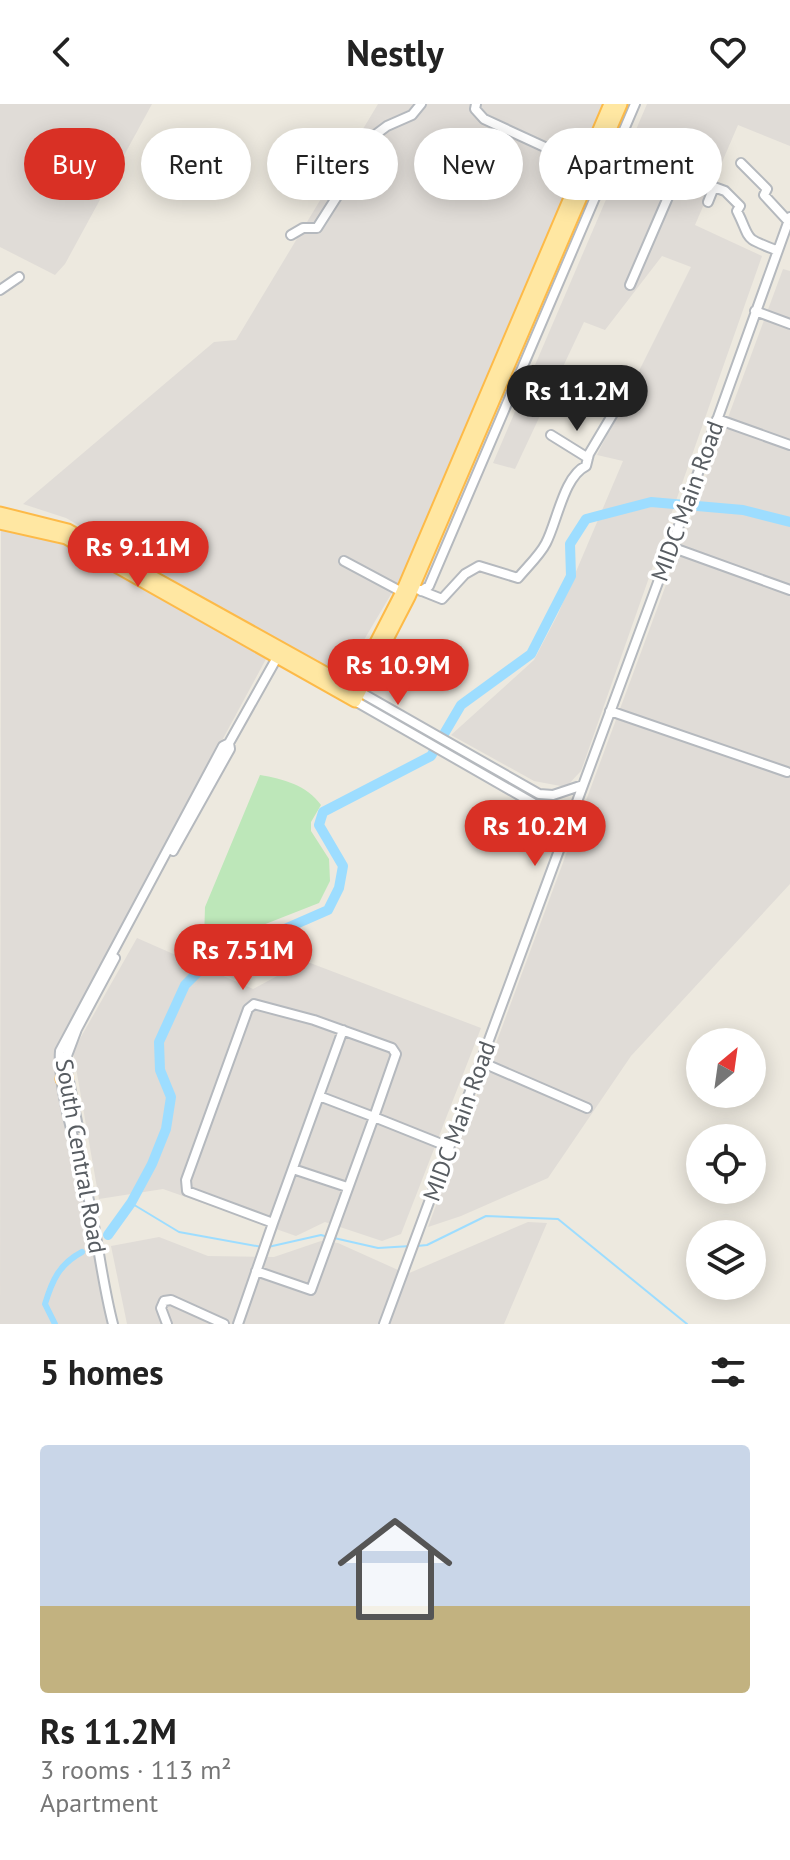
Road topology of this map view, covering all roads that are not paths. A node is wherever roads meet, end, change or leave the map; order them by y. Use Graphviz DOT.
graph roads {
  1 [pos="421,104"];
  2 [pos="476,104"];
  3 [pos="610,104"];
  4 [pos="621,104"];
  5 [pos="635,104"];
  6 [pos="601,128"];
  7 [pos="610,128"];
  8 [pos="624,128"];
  9 [pos="539,144"];
  10 [pos="741,163"];
  11 [pos="574,200"];
  12 [pos="594,200"];
  13 [pos="667,200"];
  14 [pos="708,202"];
  15 [pos="789,219"];
  16 [pos="291,235"];
  17 [pos="776,250"];
  18 [pos="19,277"];
  19 [pos="630,285"];
  20 [pos="0,290"];
  21 [pos="755,311"];
  22 [pos="790,324"];
  23 [pos="614,412"];
  24 [pos="717,419"];
  25 [pos="551,435"];
  26 [pos="790,445"];
  27 [pos="588,458"];
  28 [pos="0,513"];
  29 [pos="0,523"];
  30 [pos="671,547"];
  31 [pos="344,561"];
  32 [pos="412,590"];
  33 [pos="790,590"];
  34 [pos="279,654"];
  35 [pos="354,695"];
  36 [pos="610,711"];
  37 [pos="787,772"];
  38 [pos="583,785"];
  39 [pos="567,827"];
  40 [pos="343,1030"];
  41 [pos="481,1062"];
  42 [pos="319,1096"];
  43 [pos="587,1108"];
  44 [pos="374,1117"];
  45 [pos="449,1147"];
  46 [pos="293,1169"];
  47 [pos="347,1187"];
  48 [pos="273,1223"];
  49 [pos="258,1266"];
  50 [pos="115,1324"];
  51 [pos="167,1324"];
  52 [pos="224,1324"];
  53 [pos="238,1324"];
  54 [pos="384,1324"];
  1 -- 16 [label="street"];
  2 -- 9 [label="street"];
  3 -- 6 [label="main road"];
  4 -- 7 [label="main road"];
  5 -- 8 [label="street"];
  10 -- 15 [label="street"];
  11 -- 32 [label="main road"];
  12 -- 32 [label="street"];
  13 -- 19 [label="street"];
  14 -- 17 [label="street"];
  15 -- 17 [label="street, MIDC Main Road"];
  17 -- 21 [label="street, MIDC Main Road"];
  18 -- 20 [label="street"];
  21 -- 22 [label="street"];
  21 -- 24 [label="street, MIDC Main Road"];
  23 -- 27 [label="street"];
  24 -- 26 [label="street"];
  24 -- 30 [label="street, MIDC Main Road"];
  25 -- 27 [label="street"];
  27 -- 32 [label="street"];
  28 -- 34 [label="main road"];
  29 -- 34 [label="main road"];
  30 -- 33 [label="street"];
  30 -- 36 [label="street, MIDC Main Road"];
  31 -- 32 [label="street"];
  32 -- 35 [label="main road"];
  34 -- 35 [label="main road"];
  34 -- 50 [label="street, South Central Road"];
  35 -- 38 [label="street"];
  35 -- 39 [label="street"];
  36 -- 37 [label="street"];
  36 -- 38 [label="street, MIDC Main Road"];
  38 -- 39 [label="street, MIDC Main Road"];
  39 -- 41 [label="street, MIDC Main Road"];
  40 -- 42 [label="street"];
  40 -- 44 [label="street"];
  40 -- 48 [label="street"];
  41 -- 43 [label="street"];
  41 -- 45 [label="street, MIDC Main Road"];
  42 -- 44 [label="street"];
  42 -- 46 [label="street"];
  44 -- 45 [label="street"];
  44 -- 47 [label="street"];
  45 -- 54 [label="street, MIDC Main Road"];
  46 -- 47 [label="street"];
  46 -- 48 [label="street"];
  47 -- 49 [label="street"];
  48 -- 49 [label="street"];
  49 -- 53 [label="street"];
  51 -- 52 [label="street"];
}
